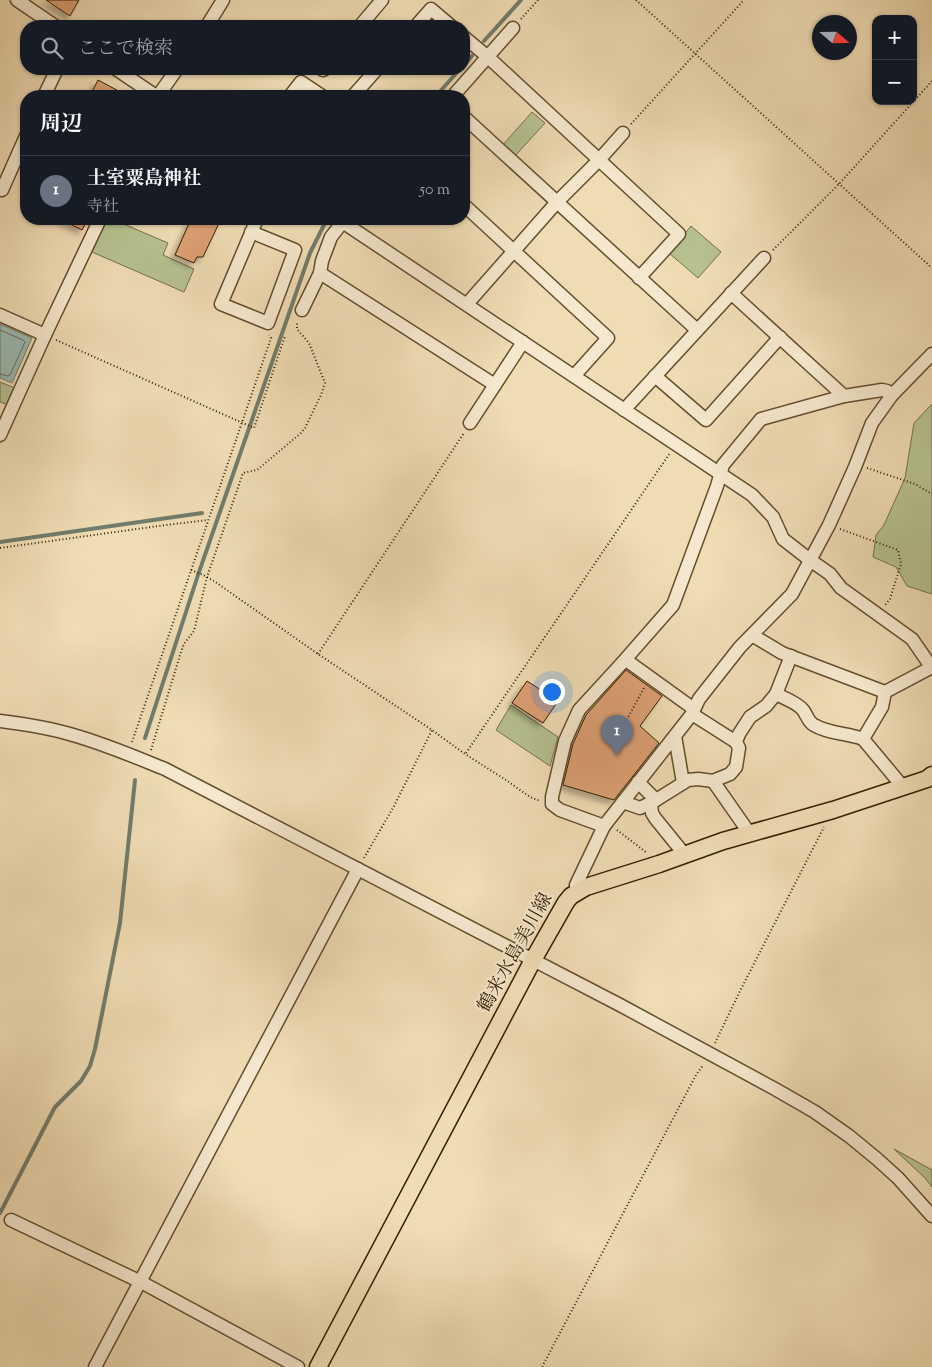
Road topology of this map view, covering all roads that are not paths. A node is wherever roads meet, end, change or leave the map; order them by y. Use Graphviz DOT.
graph roads {
  1 [pos="17,0"];
  2 [pos="223,0"];
  3 [pos="382,0"];
  4 [pos="46,20"];
  5 [pos="210,20"];
  6 [pos="365,20"];
  7 [pos="421,20"];
  8 [pos="444,20"];
  9 [pos="513,28"];
  10 [pos="470,42"];
  11 [pos="488,56"];
  12 [pos="53,75"];
  13 [pos="125,75"];
  14 [pos="173,75"];
  15 [pos="372,75"];
  16 [pos="47,90"];
  17 [pos="148,90"];
  18 [pos="161,90"];
  19 [pos="295,90"];
  20 [pos="313,90"];
  21 [pos="358,90"];
  22 [pos="458,90"];
  23 [pos="470,122"];
  24 [pos="623,133"];
  25 [pos="20,150"];
  26 [pos="599,160"];
  27 [pos="2,190"];
  28 [pos="557,202"];
  29 [pos="470,211"];
  30 [pos="97,225"];
  31 [pos="254,225"];
  32 [pos="339,225"];
  33 [pos="349,225"];
  34 [pos="251,232"];
  35 [pos="513,251"];
  36 [pos="764,258"];
  37 [pos="320,274"];
  38 [pos="639,278"];
  39 [pos="732,293"];
  40 [pos="467,304"];
  41 [pos="302,310"];
  42 [pos="0,315"];
  43 [pos="697,330"];
  44 [pos="45,334"];
  45 [pos="780,337"];
  46 [pos="523,342"];
  47 [pos="932,354"];
  48 [pos="574,376"];
  49 [pos="655,376"];
  50 [pos="495,385"];
  51 [pos="844,396"];
  52 [pos="892,396"];
  53 [pos="624,410"];
  54 [pos="470,423"];
  55 [pos="0,435"];
  56 [pos="720,474"];
  57 [pos="810,560"];
  58 [pos="752,635"];
  59 [pos="791,656"];
  60 [pos="626,660"];
  61 [pos="932,668"];
  62 [pos="885,692"];
  63 [pos="776,694"];
  64 [pos="693,712"];
  65 [pos="0,721"];
  66 [pos="675,736"];
  67 [pos="863,739"];
  68 [pos="736,742"];
  69 [pos="932,775"];
  70 [pos="638,782"];
  71 [pos="714,782"];
  72 [pos="683,783"];
  73 [pos="903,787"];
  74 [pos="623,802"];
  75 [pos="653,802"];
  76 [pos="606,824"];
  77 [pos="750,834"];
  78 [pos="685,855"];
  79 [pos="358,869"];
  80 [pos="576,892"];
  81 [pos="533,960"];
  82 [pos="932,1216"];
  83 [pos="11,1220"];
  84 [pos="141,1282"];
  85 [pos="96,1367"];
  86 [pos="298,1367"];
  87 [pos="318,1367"];
  1 -- 4 [label="street"];
  2 -- 5 [label="street"];
  3 -- 6 [label="street"];
  7 -- 8 [label="street"];
  9 -- 11 [label="street"];
  10 -- 11 [label="street"];
  11 -- 22 [label="street"];
  11 -- 26 [label="street"];
  12 -- 16 [label="street"];
  13 -- 17 [label="street"];
  14 -- 18 [label="street"];
  15 -- 21 [label="street"];
  19 -- 20 [label="street"];
  23 -- 28 [label="street"];
  24 -- 26 [label="street"];
  25 -- 27 [label="street"];
  26 -- 28 [label="street"];
  26 -- 38 [label="street"];
  28 -- 35 [label="street"];
  28 -- 38 [label="street"];
  29 -- 35 [label="street"];
  30 -- 44 [label="street"];
  31 -- 34 [label="street"];
  32 -- 37 [label="street"];
  33 -- 40 [label="street"];
  34 -- 34 [label="street"];
  35 -- 40 [label="street"];
  35 -- 48 [label="street"];
  36 -- 39 [label="street"];
  37 -- 41 [label="street"];
  37 -- 50 [label="street"];
  38 -- 43 [label="street"];
  39 -- 43 [label="street"];
  39 -- 45 [label="street"];
  40 -- 46 [label="street"];
  42 -- 44 [label="street"];
  43 -- 49 [label="street"];
  44 -- 55 [label="street"];
  45 -- 49 [label="street"];
  45 -- 51 [label="street"];
  46 -- 48 [label="street"];
  46 -- 50 [label="street"];
  47 -- 52 [label="street"];
  48 -- 53 [label="street"];
  49 -- 53 [label="street"];
  50 -- 54 [label="street"];
  51 -- 52 [label="street"];
  51 -- 56 [label="street"];
  52 -- 57 [label="street"];
  53 -- 56 [label="street"];
  56 -- 57 [label="street"];
  56 -- 60 [label="street"];
  57 -- 58 [label="street"];
  57 -- 61 [label="street"];
  58 -- 59 [label="street"];
  58 -- 64 [label="street"];
  59 -- 62 [label="street"];
  59 -- 63 [label="street"];
  60 -- 64 [label="street"];
  60 -- 76 [label="street"];
  61 -- 62 [label="street"];
  62 -- 67 [label="street"];
  63 -- 67 [label="street"];
  63 -- 68 [label="street"];
  64 -- 66 [label="street"];
  64 -- 68 [label="street"];
  65 -- 79 [label="street"];
  66 -- 70 [label="street"];
  66 -- 72 [label="street"];
  67 -- 73 [label="street"];
  68 -- 71 [label="street"];
  69 -- 73 [label="main road, 鶴来水島美川線"];
  70 -- 74 [label="street"];
  70 -- 75 [label="street"];
  71 -- 72 [label="street"];
  71 -- 77 [label="street"];
  72 -- 75 [label="street"];
  73 -- 77 [label="main road, 鶴来水島美川線"];
  74 -- 75 [label="street"];
  74 -- 76 [label="street"];
  75 -- 78 [label="street"];
  76 -- 80 [label="street"];
  77 -- 78 [label="main road, 鶴来水島美川線"];
  78 -- 80 [label="main road, 鶴来水島美川線"];
  79 -- 81 [label="street"];
  79 -- 84 [label="street"];
  80 -- 81 [label="main road, 鶴来水島美川線"];
  81 -- 82 [label="street"];
  81 -- 87 [label="main road, 鶴来水島美川線"];
  83 -- 84 [label="street"];
  84 -- 85 [label="street"];
  84 -- 86 [label="street"];
}
